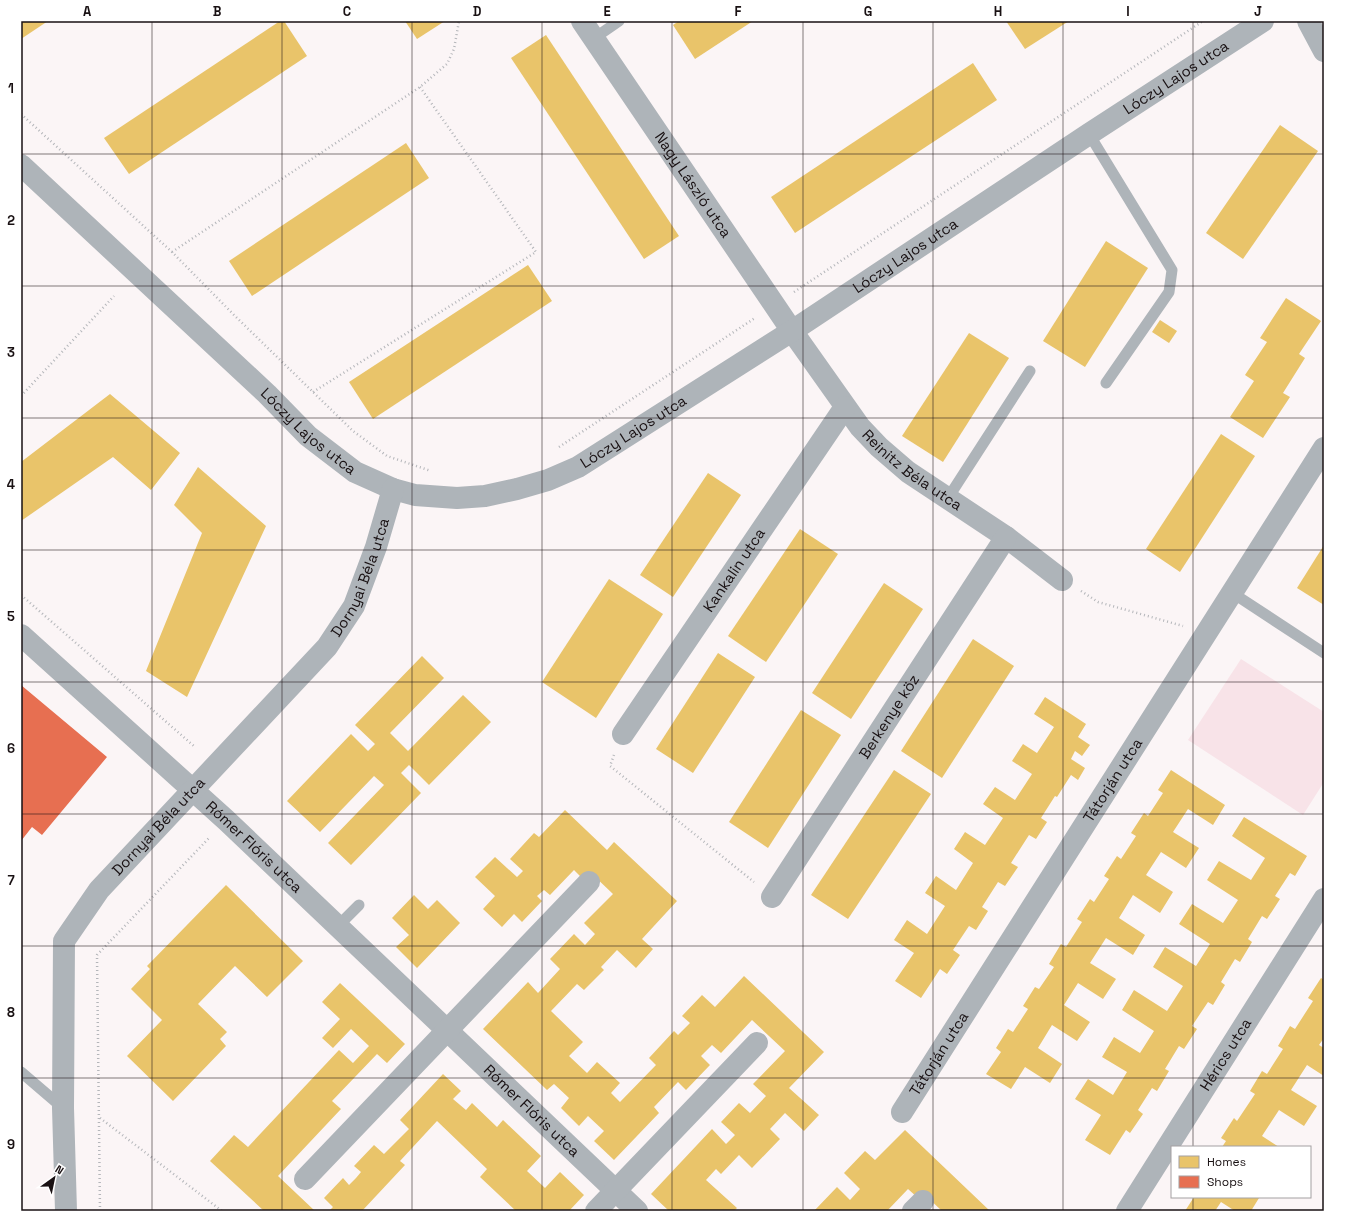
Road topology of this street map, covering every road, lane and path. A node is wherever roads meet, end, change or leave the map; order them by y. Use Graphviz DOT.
graph roads {
  1 [pos="459,21"];
  2 [pos="619,21"];
  3 [pos="1203,21"];
  4 [pos="1263,21"];
  5 [pos="1308,21"];
  6 [pos="588,30"];
  7 [pos="1324,51"];
  8 [pos="420,87"];
  9 [pos="21,114"];
  10 [pos="1089,134"];
  11 [pos="21,165"];
  12 [pos="172,252"];
  13 [pos="114,296"];
  14 [pos="774,305"];
  15 [pos="792,331"];
  16 [pos="1030,371"];
  17 [pos="1106,383"];
  18 [pos="313,392"];
  19 [pos="21,396"];
  20 [pos="845,407"];
  21 [pos="559,447"];
  22 [pos="1324,448"];
  23 [pos="434,472"];
  24 [pos="393,489"];
  25 [pos="948,498"];
  26 [pos="1006,537"];
  27 [pos="1062,580"];
  28 [pos="1232,592"];
  29 [pos="21,595"];
  30 [pos="21,635"];
  31 [pos="1204,635"];
  32 [pos="1324,653"];
  33 [pos="623,734"];
  34 [pos="195,747"];
  35 [pos="193,790"];
  36 [pos="226,820"];
  37 [pos="589,882"];
  38 [pos="772,897"];
  39 [pos="1324,898"];
  40 [pos="359,905"];
  41 [pos="338,926"];
  42 [pos="447,1030"];
  43 [pos="757,1043"];
  44 [pos="21,1072"];
  45 [pos="63,1108"];
  46 [pos="902,1112"];
  47 [pos="100,1118"];
  48 [pos="305,1179"];
  49 [pos="616,1191"];
  50 [pos="66,1211"];
  51 [pos="100,1211"];
  52 [pos="222,1211"];
  53 [pos="596,1211"];
  54 [pos="637,1211"];
  55 [pos="1127,1211"];
  1 -- 8 [label="path"];
  2 -- 6 [label="lane, Nagy László utca"];
  3 -- 14 [label="path"];
  4 -- 10 [label="street, Lóczy Lajos utca"];
  5 -- 7 [label="street"];
  6 -- 14 [label="street, Nagy László utca"];
  8 -- 12 [label="path"];
  8 -- 18 [label="path"];
  9 -- 12 [label="path"];
  10 -- 15 [label="street, Lóczy Lajos utca"];
  10 -- 17 [label="lane"];
  11 -- 24 [label="street, Lóczy Lajos utca"];
  12 -- 18 [label="path"];
  13 -- 19 [label="path"];
  14 -- 15 [label="street, Nagy László utca"];
  14 -- 21 [label="path"];
  15 -- 20 [label="street, Reinitz Béla utca"];
  15 -- 24 [label="street, Lóczy Lajos utca"];
  16 -- 25 [label="lane"];
  18 -- 23 [label="path"];
  20 -- 25 [label="street, Reinitz Béla utca"];
  20 -- 33 [label="street, Kankalin utca"];
  22 -- 28 [label="street, Tátorján utca"];
  24 -- 35 [label="street, Dornyai Béla utca"];
  25 -- 26 [label="street, Reinitz Béla utca"];
  26 -- 27 [label="street, Reinitz Béla utca"];
  26 -- 38 [label="street, Berkenye köz"];
  27 -- 31 [label="path"];
  28 -- 31 [label="street, Tátorján utca"];
  28 -- 32 [label="lane"];
  29 -- 34 [label="path"];
  30 -- 35 [label="street, Rómer Flóris utca"];
  31 -- 46 [label="street, Tátorján utca"];
  33 -- 38 [label="path"];
  35 -- 36 [label="street, Rómer Flóris utca"];
  35 -- 45 [label="street, Dornyai Béla utca"];
  36 -- 41 [label="street, Rómer Flóris utca"];
  36 -- 47 [label="path"];
  37 -- 42 [label="street"];
  39 -- 55 [label="street, Hérics utca"];
  40 -- 41 [label="lane"];
  41 -- 42 [label="street, Rómer Flóris utca"];
  42 -- 48 [label="street"];
  42 -- 49 [label="street, Rómer Flóris utca"];
  43 -- 49 [label="street"];
  44 -- 45 [label="lane"];
  45 -- 50 [label="street, Dornyai Béla utca"];
  47 -- 51 [label="path"];
  47 -- 52 [label="path"];
  49 -- 53 [label="street"];
  49 -- 54 [label="street, Rómer Flóris utca"];
}
